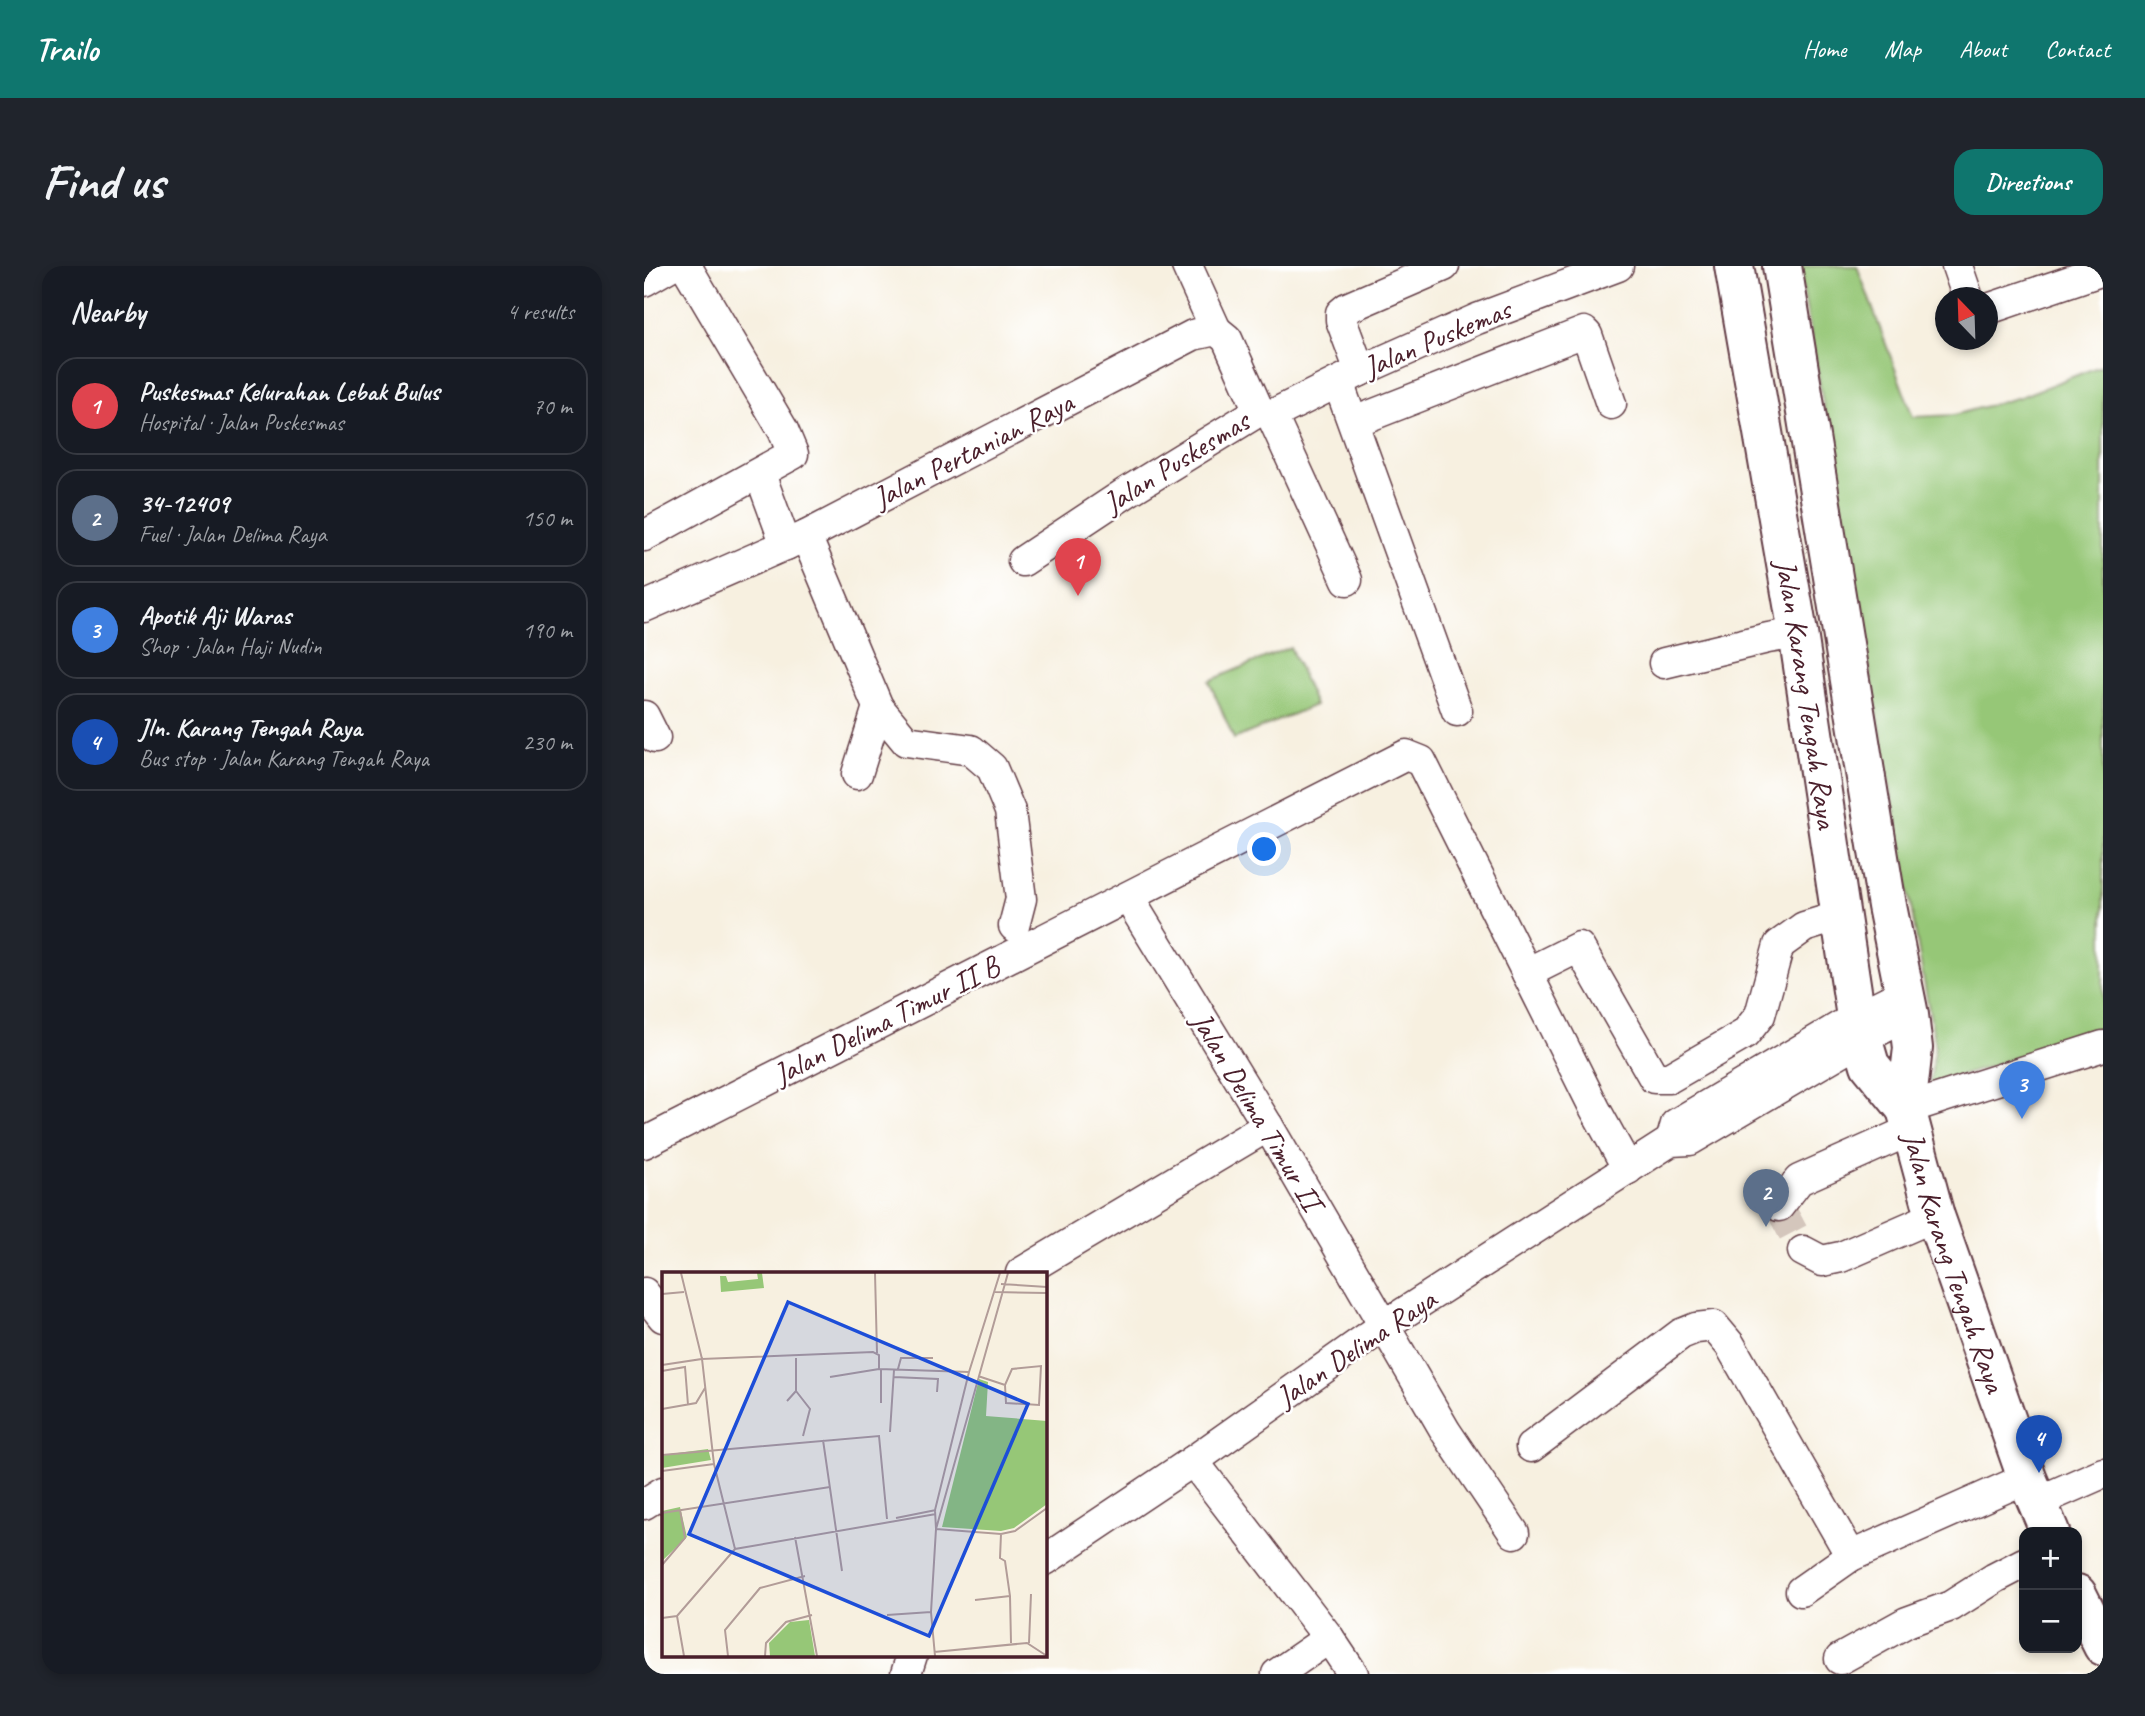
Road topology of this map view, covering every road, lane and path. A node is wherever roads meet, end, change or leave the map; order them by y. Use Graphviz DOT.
graph roads {
  1 [pos="670,266"];
  2 [pos="686,266"];
  3 [pos="1187,266"];
  4 [pos="1444,266"];
  5 [pos="1618,266"];
  6 [pos="1734,266"];
  7 [pos="1782,266"];
  8 [pos="1957,266"];
  9 [pos="2103,270"];
  10 [pos="644,281"];
  11 [pos="1964,287"];
  12 [pos="1998,305"];
  13 [pos="1216,330"];
  14 [pos="1340,381"];
  15 [pos="1611,404"];
  16 [pos="1269,412"];
  17 [pos="1354,422"];
  18 [pos="760,474"];
  19 [pos="644,536"];
  20 [pos="796,540"];
  21 [pos="1023,561"];
  22 [pos="1347,580"];
  23 [pos="644,607"];
  24 [pos="1798,633"];
  25 [pos="1664,663"];
  26 [pos="878,707"];
  27 [pos="1457,711"];
  28 [pos="857,774"];
  29 [pos="1128,897"];
  30 [pos="1840,916"];
  31 [pos="1014,926"];
  32 [pos="1527,973"];
  33 [pos="1907,1004"];
  34 [pos="1859,1028"];
  35 [pos="2103,1046"];
  36 [pos="1908,1120"];
  37 [pos="1268,1126"];
  38 [pos="644,1143"];
  39 [pos="1652,1154"];
  40 [pos="1779,1206"];
  41 [pos="1935,1216"];
  42 [pos="1803,1251"];
  43 [pos="1023,1272"];
  44 [pos="644,1293"];
  45 [pos="662,1316"];
  46 [pos="1385,1325"];
  47 [pos="1531,1447"];
  48 [pos="1193,1461"];
  49 [pos="2103,1473"];
  50 [pos="662,1493"];
  51 [pos="644,1504"];
  52 [pos="2038,1504"];
  53 [pos="1514,1533"];
  54 [pos="1851,1556"];
  55 [pos="1046,1559"];
  56 [pos="2019,1566"];
  57 [pos="1801,1591"];
  58 [pos="2082,1604"];
  59 [pos="1329,1638"];
  60 [pos="2103,1646"];
  61 [pos="912,1656"];
  62 [pos="1840,1659"];
  63 [pos="905,1674"];
  64 [pos="1277,1674"];
  65 [pos="1353,1674"];
  1 -- 10 [label="street"];
  2 -- 18 [label="street"];
  3 -- 13 [label="street"];
  4 -- 14 [label="street"];
  5 -- 14 [label="street, Jalan Puskemas"];
  6 -- 24 [label="main road, Jalan Karang Tengah Raya"];
  7 -- 33 [label="main road, Jalan Karang Tengah Raya"];
  8 -- 11 [label="street"];
  9 -- 12 [label="street"];
  13 -- 16 [label="street"];
  13 -- 20 [label="street, Jalan Pertanian Raya"];
  14 -- 16 [label="street, Jalan Puskemas"];
  14 -- 17 [label="street"];
  15 -- 17 [label="street"];
  16 -- 21 [label="street, Jalan Puskesmas"];
  16 -- 22 [label="street"];
  17 -- 27 [label="street"];
  18 -- 19 [label="street"];
  18 -- 20 [label="street"];
  20 -- 23 [label="street, Jalan Pertanian Raya"];
  20 -- 26 [label="street"];
  24 -- 25 [label="street"];
  24 -- 30 [label="main road, Jalan Karang Tengah Raya"];
  26 -- 28 [label="street"];
  26 -- 31 [label="street"];
  29 -- 32 [label="street, Jalan Delima Timur II B"];
  29 -- 37 [label="street, Jalan Delima Timur II"];
  29 -- 38 [label="street, Jalan Delima Timur II B"];
  30 -- 32 [label="street"];
  30 -- 34 [label="main road, Jalan Karang Tengah Raya"];
  32 -- 39 [label="street, Jalan Delima Timur II B"];
  33 -- 34 [label="street, Jalan Delima Raya"];
  33 -- 36 [label="main road, Jalan Karang Tengah Raya"];
  34 -- 36 [label="main road, Jalan Karang Tengah Raya"];
  34 -- 39 [label="street, Jalan Delima Raya"];
  35 -- 36 [label="street"];
  36 -- 40 [label="street"];
  36 -- 41 [label="main road, Jalan Karang Tengah Raya"];
  37 -- 43 [label="street"];
  37 -- 46 [label="street, Jalan Delima Timur II"];
  39 -- 46 [label="street, Jalan Delima Raya"];
  41 -- 42 [label="street"];
  41 -- 52 [label="main road, Jalan Karang Tengah Raya"];
  44 -- 45 [label="street"];
  46 -- 48 [label="street, Jalan Delima Raya"];
  46 -- 53 [label="street, Jalan Delima Timur II"];
  47 -- 54 [label="street"];
  48 -- 55 [label="street, Jalan Delima Raya"];
  48 -- 59 [label="street"];
  49 -- 52 [label="street"];
  50 -- 51 [label="street"];
  52 -- 54 [label="street"];
  54 -- 57 [label="street"];
  56 -- 62 [label="street"];
  58 -- 60 [label="main road"];
  59 -- 64 [label="street"];
  59 -- 65 [label="street"];
  61 -- 63 [label="street"];
}
